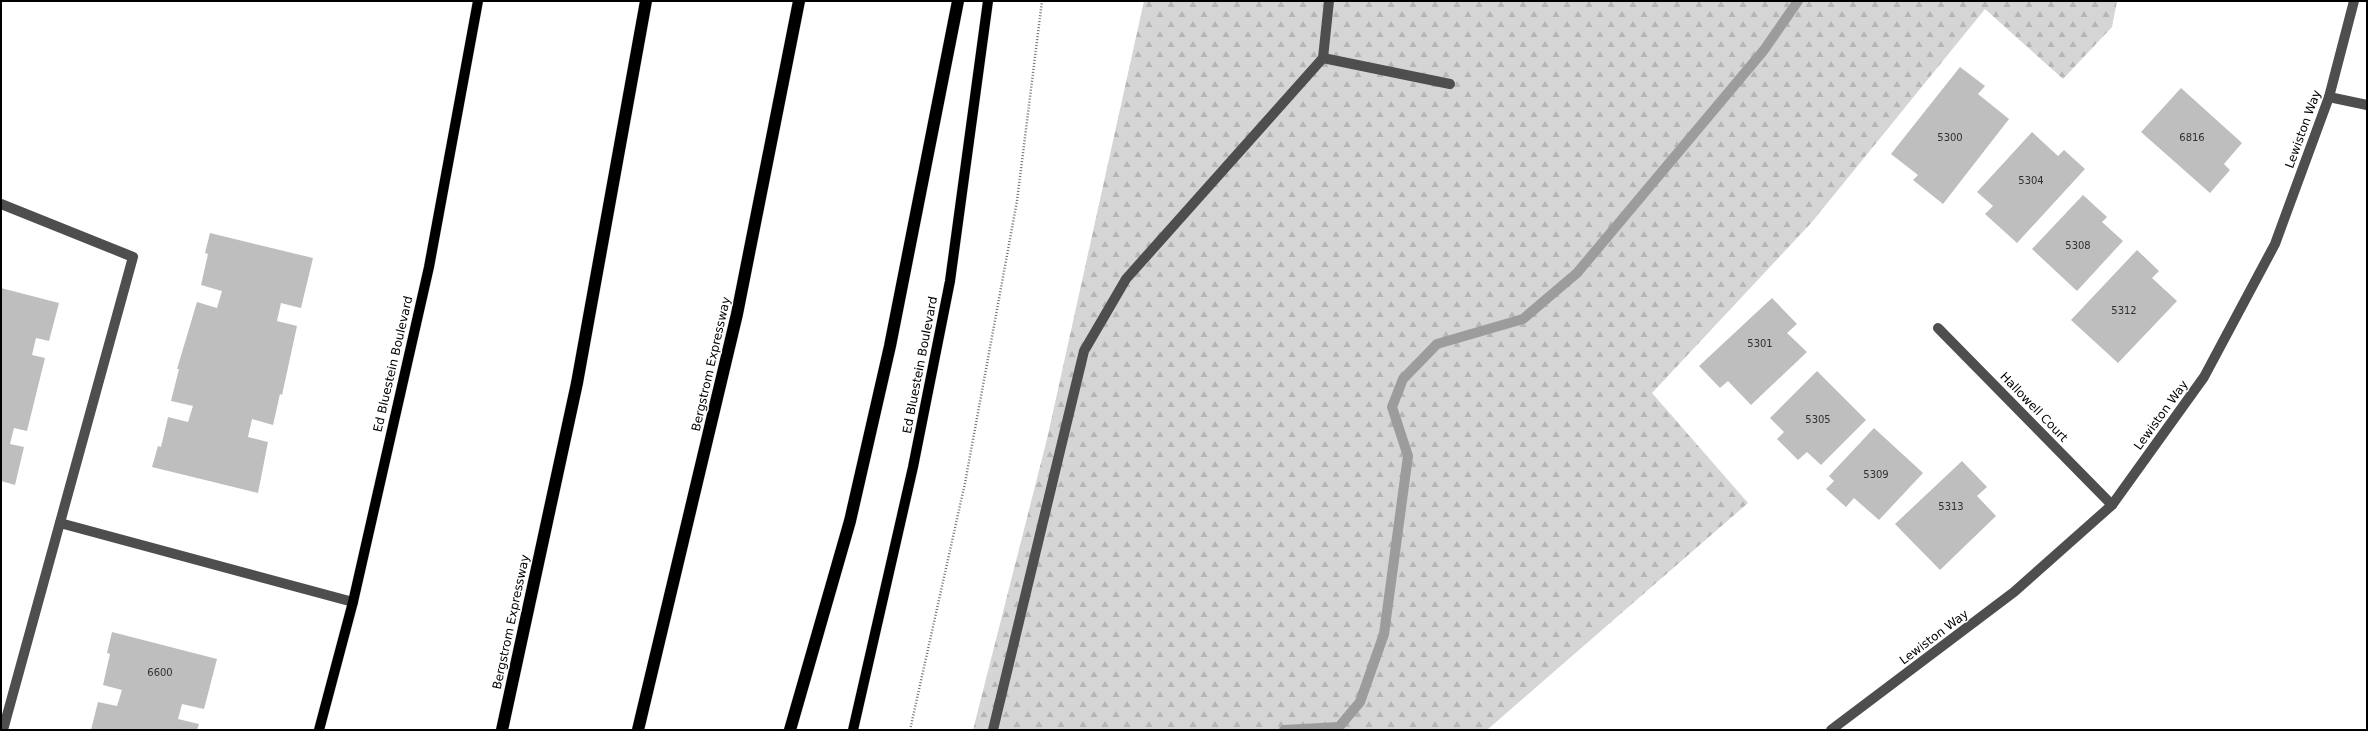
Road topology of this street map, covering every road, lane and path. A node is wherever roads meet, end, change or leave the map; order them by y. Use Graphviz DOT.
graph roads {
  1 [pos="478,1"];
  2 [pos="646,1"];
  3 [pos="798,1"];
  4 [pos="958,1"];
  5 [pos="988,1"];
  6 [pos="1042,1"];
  7 [pos="1329,1"];
  8 [pos="2354,1"];
  9 [pos="1324,58"];
  10 [pos="1450,84"];
  11 [pos="2329,97"];
  12 [pos="2367,105"];
  13 [pos="1,204"];
  14 [pos="1938,328"];
  15 [pos="2112,505"];
  16 [pos="60,522"];
  17 [pos="353,602"];
  18 [pos="3,730"];
  19 [pos="319,730"];
  20 [pos="502,730"];
  21 [pos="638,730"];
  22 [pos="790,730"];
  23 [pos="853,730"];
  24 [pos="910,730"];
  25 [pos="993,730"];
  26 [pos="1831,730"];
  1 -- 17 [label="main road, Ed Bluestein Boulevard"];
  2 -- 20 [label="highway, Bergstrom Expressway"];
  3 -- 21 [label="highway, Bergstrom Expressway"];
  4 -- 22 [label="highway"];
  5 -- 23 [label="main road, Ed Bluestein Boulevard"];
  6 -- 24 [label="path"];
  7 -- 9 [label="street"];
  8 -- 11 [label="street, Lewiston Way"];
  9 -- 10 [label="street"];
  9 -- 25 [label="street"];
  11 -- 12 [label="street"];
  11 -- 15 [label="street, Lewiston Way"];
  13 -- 16 [label="street"];
  14 -- 15 [label="street, Hallowell Court"];
  15 -- 26 [label="street, Lewiston Way"];
  16 -- 17 [label="street"];
  16 -- 18 [label="street"];
  17 -- 19 [label="main road, Ed Bluestein Boulevard"];
}
